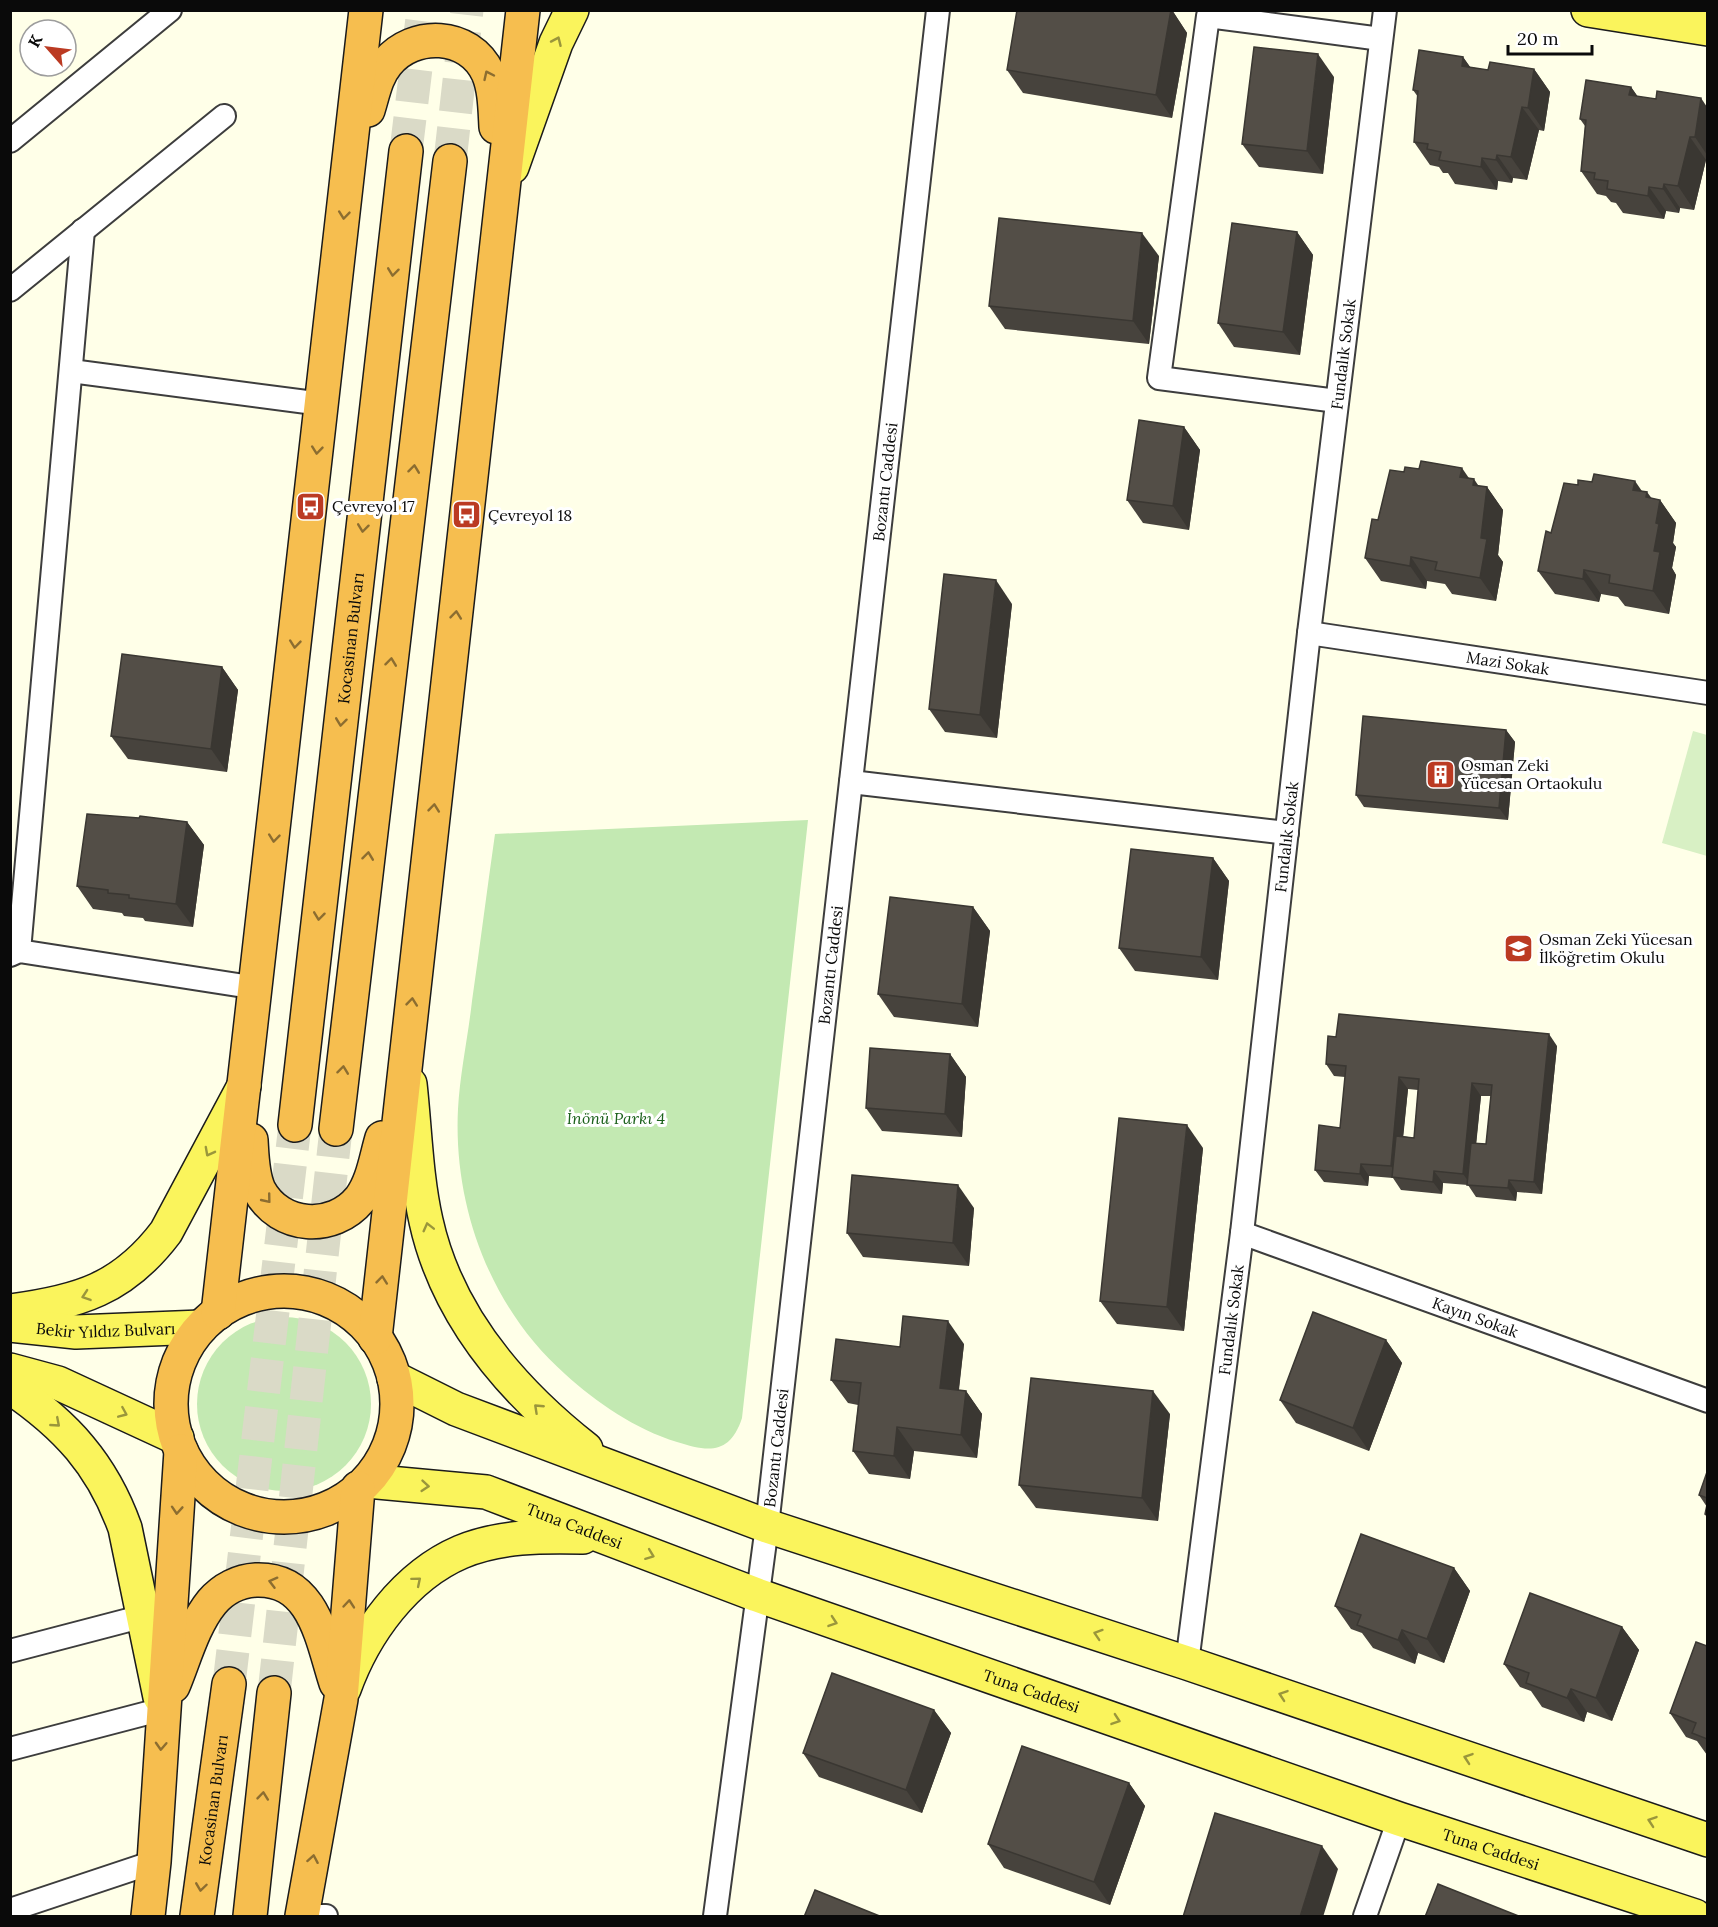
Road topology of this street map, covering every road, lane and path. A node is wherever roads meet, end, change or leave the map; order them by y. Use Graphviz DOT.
graph roads {
  1 [pos="171,10"];
  2 [pos="366,10"];
  3 [pos="523,10"];
  4 [pos="572,10"];
  5 [pos="938,10"];
  6 [pos="1384,10"];
  7 [pos="1588,10"];
  8 [pos="1707,29"];
  9 [pos="1381,39"];
  10 [pos="224,116"];
  11 [pos="10,141"];
  12 [pos="406,151"];
  13 [pos="450,161"];
  14 [pos="348,175"];
  15 [pos="503,195"];
  16 [pos="84,230"];
  17 [pos="10,290"];
  18 [pos="71,371"];
  19 [pos="1337,401"];
  20 [pos="322,404"];
  21 [pos="1309,633"];
  22 [pos="1707,693"];
  23 [pos="850,782"];
  24 [pos="21,818"];
  25 [pos="1287,833"];
  26 [pos="15,953"];
  27 [pos="257,988"];
  28 [pos="407,1050"];
  29 [pos="246,1082"];
  30 [pos="295,1125"];
  31 [pos="336,1129"];
  32 [pos="1242,1233"];
  33 [pos="10,1311"];
  34 [pos="210,1320"];
  35 [pos="10,1325"];
  36 [pos="375,1338"];
  37 [pos="10,1370"];
  38 [pos="394,1378"];
  39 [pos="10,1387"];
  40 [pos="1707,1401"];
  41 [pos="179,1445"];
  42 [pos="618,1470"];
  43 [pos="362,1485"];
  44 [pos="767,1526"];
  45 [pos="602,1537"];
  46 [pos="757,1595"];
  47 [pos="144,1616"];
  48 [pos="10,1651"];
  49 [pos="1187,1663"];
  50 [pos="229,1684"];
  51 [pos="274,1693"];
  52 [pos="341,1699"];
  53 [pos="163,1709"];
  54 [pos="10,1749"];
  55 [pos="1399,1819"];
  56 [pos="1707,1840"];
  57 [pos="154,1862"];
  58 [pos="10,1910"];
  59 [pos="310,1916"];
  60 [pos="148,1917"];
  61 [pos="197,1917"];
  62 [pos="250,1917"];
  63 [pos="714,1917"];
  64 [pos="1365,1917"];
  65 [pos="1695,1917"];
  1 -- 11 [label="street"];
  2 -- 14 [label="highway"];
  3 -- 15 [label="highway"];
  15 -- 4 [label="main road, one-way"];
  5 -- 23 [label="street, Bozantı Caddesi"];
  6 -- 9 [label="street, Fundalık Sokak"];
  7 -- 8 [label="main road"];
  9 -- 19 [label="street, Fundalık Sokak"];
  9 -- 19 [label="street"];
  10 -- 16 [label="street"];
  12 -- 30 [label="highway, Kocasinan Bulvarı, one-way"];
  31 -- 13 [label="highway, one-way"];
  15 -- 14 [label="highway, one-way"];
  14 -- 20 [label="highway, one-way"];
  28 -- 15 [label="highway, one-way"];
  16 -- 17 [label="street"];
  16 -- 18 [label="street"];
  18 -- 20 [label="street"];
  18 -- 24 [label="street"];
  19 -- 21 [label="street, Fundalık Sokak"];
  20 -- 27 [label="highway, one-way"];
  21 -- 22 [label="street, Mazi Sokak"];
  21 -- 25 [label="street, Fundalık Sokak"];
  23 -- 25 [label="street"];
  23 -- 44 [label="street, Bozantı Caddesi"];
  24 -- 26 [label="street"];
  25 -- 32 [label="street, Fundalık Sokak"];
  26 -- 27 [label="street"];
  27 -- 29 [label="highway"];
  29 -- 28 [label="highway, one-way"];
  36 -- 28 [label="highway, one-way"];
  42 -- 28 [label="main road, one-way"];
  29 -- 33 [label="main road, one-way"];
  29 -- 34 [label="highway"];
  32 -- 40 [label="street, Kayın Sokak"];
  32 -- 49 [label="street, Fundalık Sokak"];
  34 -- 35 [label="main road, Bekir Yıldız Bulvarı"];
  34 -- 36 [label="highway"];
  34 -- 41 [label="highway"];
  36 -- 38 [label="highway"];
  37 -- 41 [label="main road, one-way"];
  38 -- 42 [label="main road"];
  38 -- 43 [label="highway"];
  39 -- 47 [label="main road, one-way"];
  41 -- 43 [label="highway"];
  41 -- 53 [label="highway, one-way"];
  42 -- 44 [label="main road"];
  43 -- 45 [label="main road, Tuna Caddesi, one-way"];
  52 -- 43 [label="highway, one-way"];
  44 -- 46 [label="street, Bozantı Caddesi"];
  49 -- 44 [label="main road, one-way"];
  45 -- 46 [label="main road, Tuna Caddesi, one-way"];
  52 -- 45 [label="main road, one-way"];
  46 -- 55 [label="main road, Tuna Caddesi, one-way"];
  46 -- 63 [label="street, Bozantı Caddesi"];
  47 -- 48 [label="street"];
  47 -- 53 [label="main road"];
  56 -- 49 [label="main road, one-way"];
  50 -- 61 [label="highway, Kocasinan Bulvarı, one-way"];
  62 -- 51 [label="highway, one-way"];
  52 -- 53 [label="highway, one-way"];
  59 -- 52 [label="highway, one-way"];
  53 -- 54 [label="street"];
  53 -- 57 [label="highway, one-way"];
  55 -- 64 [label="street"];
  55 -- 65 [label="main road, Tuna Caddesi"];
  57 -- 58 [label="street"];
  57 -- 60 [label="highway"];
}
